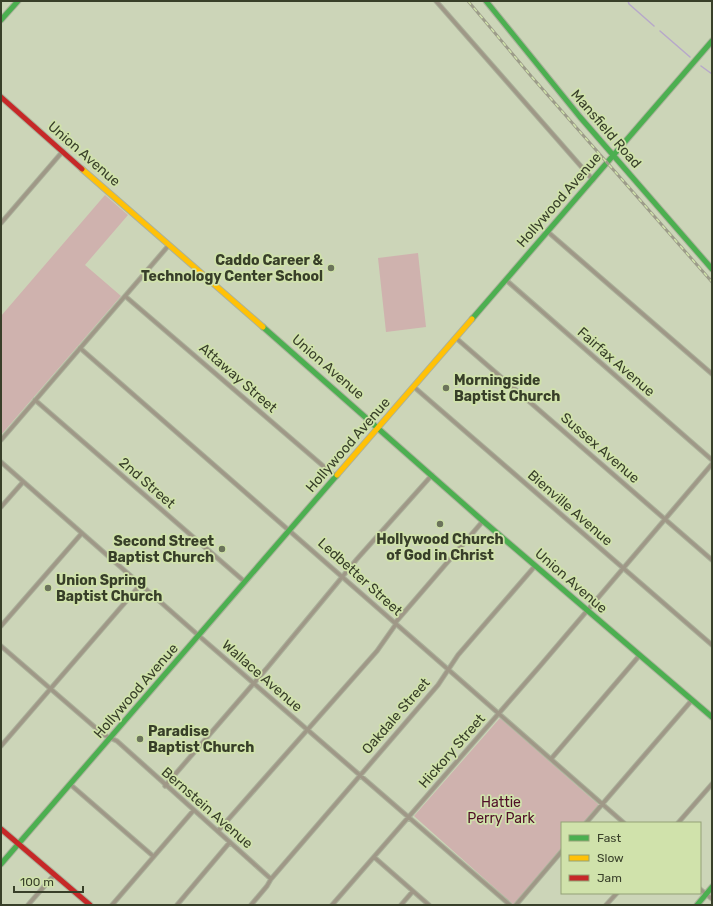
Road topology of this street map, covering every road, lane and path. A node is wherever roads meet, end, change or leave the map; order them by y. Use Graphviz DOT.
graph roads {
  1 [pos="18,1"];
  2 [pos="436,1"];
  3 [pos="486,1"];
  4 [pos="1,20"];
  5 [pos="712,42"];
  6 [pos="1,97"];
  7 [pos="63,151"];
  8 [pos="613,156"];
  9 [pos="593,180"];
  10 [pos="1,223"];
  11 [pos="548,232"];
  12 [pos="169,245"];
  13 [pos="712,269"];
  14 [pos="506,280"];
  15 [pos="125,296"];
  16 [pos="456,338"];
  17 [pos="80,348"];
  18 [pos="712,374"];
  19 [pos="414,387"];
  20 [pos="35,400"];
  21 [pos="378,428"];
  22 [pos="1,440"];
  23 [pos="712,460"];
  24 [pos="1,462"];
  25 [pos="712,464"];
  26 [pos="432,475"];
  27 [pos="336,477"];
  28 [pos="23,482"];
  29 [pos="1,507"];
  30 [pos="665,518"];
  31 [pos="483,520"];
  32 [pos="290,530"];
  33 [pos="82,533"];
  34 [pos="712,560"];
  35 [pos="535,566"];
  36 [pos="623,568"];
  37 [pos="343,578"];
  38 [pos="245,582"];
  39 [pos="141,584"];
  40 [pos="587,611"];
  41 [pos="395,624"];
  42 [pos="1,626"];
  43 [pos="199,636"];
  44 [pos="1,646"];
  45 [pos="712,646"];
  46 [pos="639,656"];
  47 [pos="448,670"];
  48 [pos="253,683"];
  49 [pos="51,688"];
  50 [pos="692,700"];
  51 [pos="499,714"];
  52 [pos="712,718"];
  53 [pos="307,729"];
  54 [pos="111,738"];
  55 [pos="1,746"];
  56 [pos="551,759"];
  57 [pos="360,775"];
  58 [pos="712,784"];
  59 [pos="71,785"];
  60 [pos="165,786"];
  61 [pos="603,804"];
  62 [pos="193,811"];
  63 [pos="409,818"];
  64 [pos="587,822"];
  65 [pos="623,822"];
  66 [pos="679,822"];
  67 [pos="1,829"];
  68 [pos="218,832"];
  69 [pos="230,842"];
  70 [pos="19,844"];
  71 [pos="561,852"];
  72 [pos="153,856"];
  73 [pos="374,858"];
  74 [pos="1,864"];
  75 [pos="54,875"];
  76 [pos="271,879"];
  77 [pos="712,887"];
  78 [pos="701,890"];
  79 [pos="413,891"];
  80 [pos="616,894"];
  81 [pos="706,894"];
  82 [pos="712,899"];
  83 [pos="28,905"];
  84 [pos="90,905"];
  85 [pos="112,905"];
  86 [pos="177,905"];
  87 [pos="251,905"];
  88 [pos="332,905"];
  89 [pos="401,905"];
  90 [pos="429,905"];
  91 [pos="510,905"];
  92 [pos="516,905"];
  93 [pos="606,905"];
  94 [pos="696,905"];
  1 -- 4 [label="main road"];
  2 -- 9 [label="street"];
  3 -- 8 [label="main road, Mansfield Road"];
  5 -- 8 [label="main road, Hollywood Avenue"];
  6 -- 7 [label="main road, Union Avenue"];
  7 -- 10 [label="street"];
  7 -- 12 [label="main road, Union Avenue"];
  8 -- 9 [label="main road, Hollywood Avenue"];
  8 -- 13 [label="main road, Mansfield Road"];
  9 -- 11 [label="main road, Hollywood Avenue"];
  11 -- 14 [label="main road, Hollywood Avenue"];
  11 -- 18 [label="street"];
  12 -- 15 [label="street"];
  12 -- 21 [label="main road, Union Avenue"];
  14 -- 16 [label="main road, Hollywood Avenue"];
  14 -- 23 [label="street, Fairfax Avenue"];
  15 -- 17 [label="street"];
  15 -- 27 [label="street, Attaway Street"];
  16 -- 19 [label="main road, Hollywood Avenue"];
  16 -- 30 [label="street, Sussex Avenue"];
  17 -- 20 [label="street"];
  17 -- 32 [label="street, Ledbetter Street"];
  19 -- 21 [label="main road, Hollywood Avenue"];
  19 -- 36 [label="street, Bienville Avenue"];
  20 -- 22 [label="street"];
  20 -- 38 [label="street, 2nd Street"];
  21 -- 26 [label="main road, Union Avenue"];
  21 -- 27 [label="main road, Hollywood Avenue"];
  24 -- 28 [label="street, Wallace Avenue"];
  25 -- 30 [label="street, Hickory Street"];
  26 -- 31 [label="main road, Union Avenue"];
  26 -- 37 [label="street"];
  27 -- 32 [label="main road, Hollywood Avenue"];
  28 -- 29 [label="street"];
  28 -- 33 [label="street, Wallace Avenue"];
  30 -- 34 [label="street, Sussex Avenue"];
  30 -- 36 [label="street, Hickory Street"];
  31 -- 35 [label="main road, Union Avenue"];
  31 -- 41 [label="street"];
  32 -- 37 [label="street, Ledbetter Street"];
  32 -- 38 [label="main road, Hollywood Avenue"];
  33 -- 39 [label="street, Wallace Avenue"];
  33 -- 42 [label="street"];
  35 -- 40 [label="main road, Union Avenue"];
  35 -- 47 [label="street, Oakdale Street"];
  36 -- 40 [label="street, Hickory Street"];
  36 -- 45 [label="street, Bienville Avenue"];
  37 -- 41 [label="street, Ledbetter Street"];
  37 -- 48 [label="street"];
  38 -- 43 [label="main road, Hollywood Avenue"];
  39 -- 43 [label="street, Wallace Avenue"];
  39 -- 49 [label="street"];
  40 -- 46 [label="main road, Union Avenue"];
  40 -- 51 [label="street, Hickory Street"];
  41 -- 47 [label="street, Ledbetter Street"];
  41 -- 53 [label="street"];
  43 -- 48 [label="street, Wallace Avenue"];
  43 -- 54 [label="main road, Hollywood Avenue"];
  44 -- 49 [label="street, Bernstein Avenue"];
  46 -- 50 [label="main road, Union Avenue"];
  46 -- 56 [label="street"];
  47 -- 51 [label="street, Ledbetter Street"];
  47 -- 57 [label="street, Oakdale Street"];
  48 -- 53 [label="street, Wallace Avenue"];
  48 -- 60 [label="street"];
  49 -- 54 [label="street, Bernstein Avenue"];
  49 -- 55 [label="street"];
  50 -- 52 [label="main road, Union Avenue"];
  50 -- 61 [label="street"];
  51 -- 56 [label="street, Ledbetter Street"];
  51 -- 63 [label="street, Hickory Street"];
  53 -- 57 [label="street, Wallace Avenue"];
  53 -- 68 [label="street"];
  54 -- 59 [label="main road, Hollywood Avenue"];
  54 -- 60 [label="street, Bernstein Avenue"];
  56 -- 61 [label="street, Ledbetter Street"];
  57 -- 63 [label="street, Wallace Avenue"];
  57 -- 76 [label="street, Oakdale Street"];
  58 -- 66 [label="street"];
  59 -- 70 [label="main road, Hollywood Avenue"];
  59 -- 72 [label="street"];
  60 -- 62 [label="street, Bernstein Avenue"];
  61 -- 64 [label="street"];
  61 -- 65 [label="street, Ledbetter Street"];
  62 -- 68 [label="street, Bernstein Avenue"];
  62 -- 72 [label="street"];
  63 -- 73 [label="street, Hickory Street"];
  63 -- 91 [label="street, Wallace Avenue"];
  67 -- 70 [label="main road"];
  68 -- 69 [label="street, Bernstein Avenue"];
  69 -- 76 [label="street, Bernstein Avenue"];
  69 -- 86 [label="street"];
  70 -- 74 [label="main road, Hollywood Avenue"];
  70 -- 75 [label="main road"];
  71 -- 92 [label="street"];
  72 -- 85 [label="street"];
  73 -- 79 [label="street"];
  73 -- 88 [label="street, Hickory Street"];
  75 -- 83 [label="street"];
  75 -- 84 [label="main road"];
  76 -- 87 [label="street, Oakdale Street"];
  77 -- 81 [label="main road"];
  78 -- 81 [label="street"];
  79 -- 89 [label="street"];
  79 -- 90 [label="street"];
  80 -- 93 [label="street"];
  81 -- 82 [label="street"];
  81 -- 94 [label="main road"];
}
